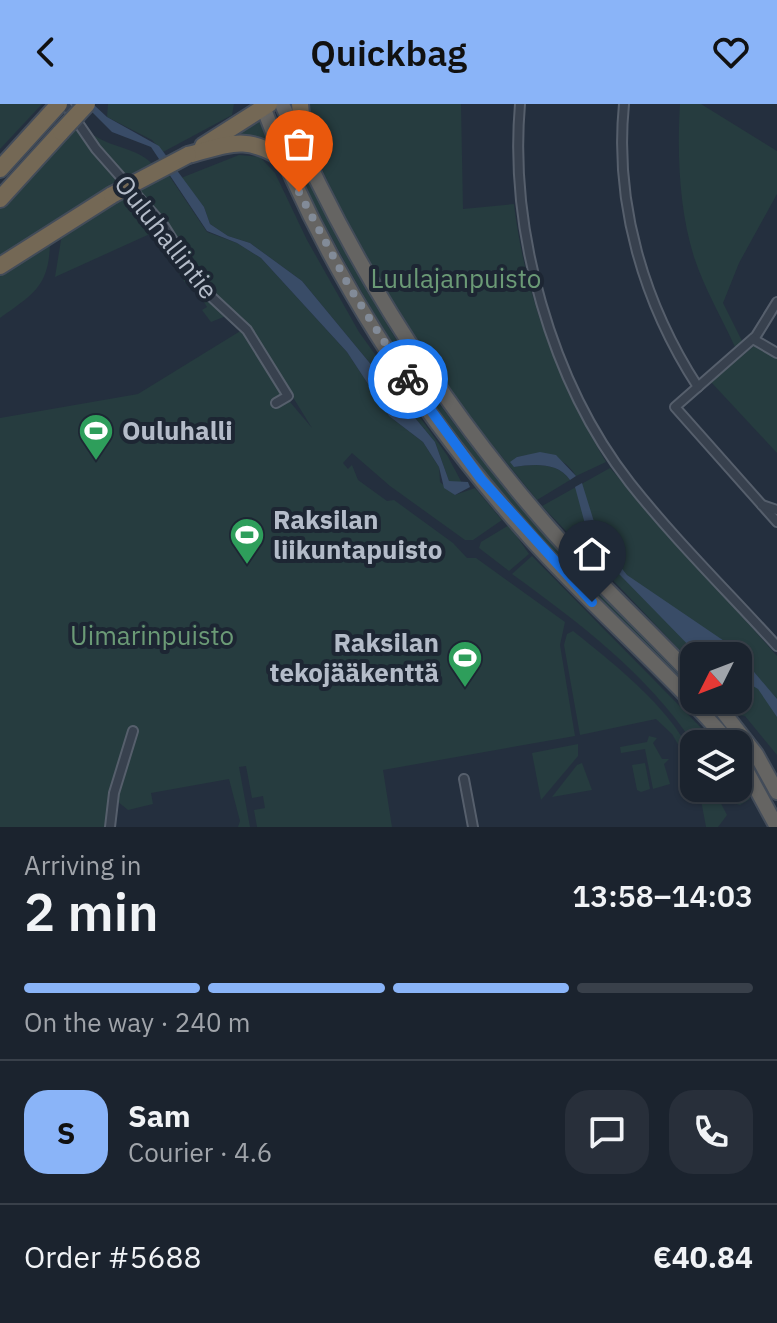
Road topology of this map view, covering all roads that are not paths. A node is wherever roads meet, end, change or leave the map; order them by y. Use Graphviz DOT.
graph roads {
  1 [pos="87,104"];
  2 [pos="282,104"];
  3 [pos="300,104"];
  4 [pos="520,104"];
  5 [pos="624,104"];
  6 [pos="265,106"];
  7 [pos="57,108"];
  8 [pos="188,155"];
  9 [pos="305,155"];
  10 [pos="285,160"];
  11 [pos="0,169"];
  12 [pos="0,199"];
  13 [pos="0,266"];
  14 [pos="777,302"];
  15 [pos="753,339"];
  16 [pos="777,353"];
  17 [pos="698,387"];
  18 [pos="276,403"];
  19 [pos="761,505"];
  20 [pos="777,510"];
  21 [pos="777,522"];
  22 [pos="777,646"];
  23 [pos="680,664"];
  24 [pos="725,714"];
  25 [pos="716,730"];
  26 [pos="133,731"];
  27 [pos="464,779"];
  28 [pos="752,781"];
  29 [pos="777,792"];
  30 [pos="110,827"];
  31 [pos="473,827"];
  32 [pos="777,827"];
  1 -- 12 [label="highway, bridge"];
  2 -- 9 [label="highway"];
  3 -- 9 [label="highway"];
  4 -- 22 [label="street"];
  5 -- 17 [label="street"];
  6 -- 8 [label="highway"];
  6 -- 10 [label="highway"];
  7 -- 11 [label="highway"];
  7 -- 18 [label="street, Ouluhallintie"];
  8 -- 10 [label="highway"];
  8 -- 13 [label="highway, bridge"];
  9 -- 23 [label="highway"];
  10 -- 25 [label="highway"];
  14 -- 15 [label="street"];
  15 -- 16 [label="street"];
  15 -- 17 [label="street"];
  17 -- 19 [label="street"];
  19 -- 20 [label="street"];
  19 -- 21 [label="street"];
  24 -- 29 [label="highway"];
  26 -- 30 [label="street"];
  27 -- 31 [label="street"];
  28 -- 32 [label="highway"];
}
